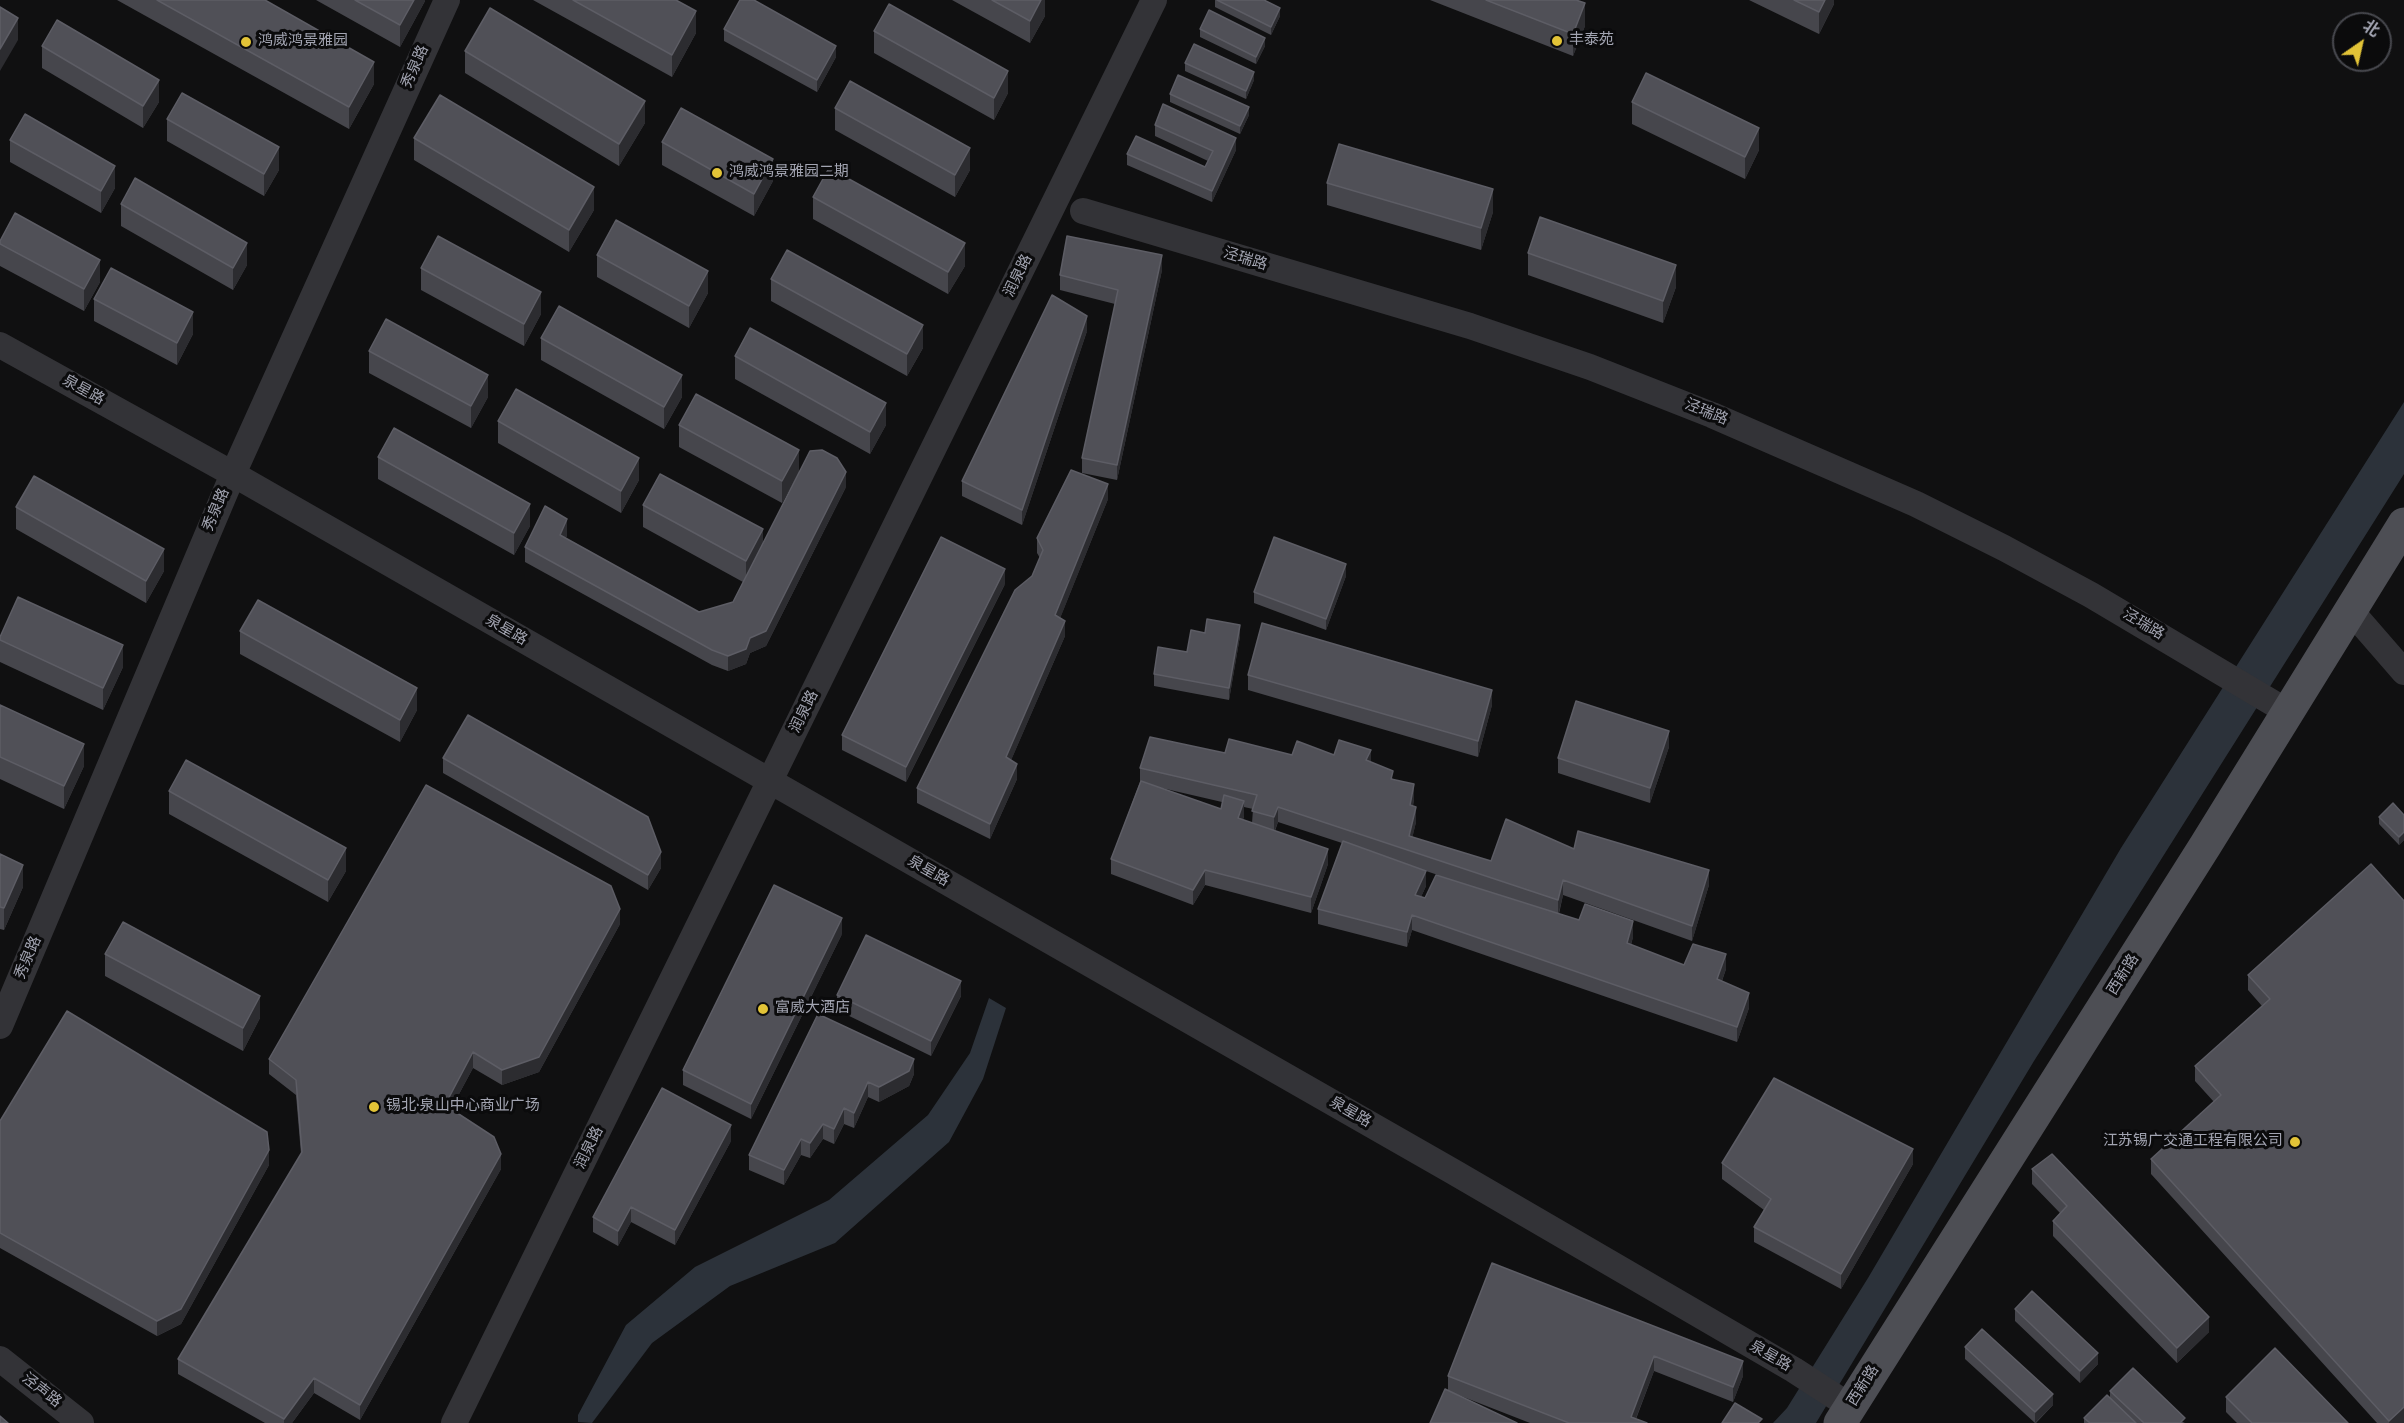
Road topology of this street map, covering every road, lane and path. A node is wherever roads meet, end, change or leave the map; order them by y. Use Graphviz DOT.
graph roads {
  1 [pos="447,0"];
  2 [pos="1154,0"];
  3 [pos="1083,211"];
  4 [pos="0,345"];
  5 [pos="233,474"];
  6 [pos="2404,524"];
  7 [pos="2350,611"];
  8 [pos="2404,672"];
  9 [pos="2278,707"];
  10 [pos="770,782"];
  11 [pos="0,1026"];
  12 [pos="0,1359"];
  13 [pos="1843,1410"];
  14 [pos="81,1423"];
  15 [pos="454,1423"];
  1 -- 5 [label="street, 秀泉路"];
  2 -- 10 [label="street, 润泉路"];
  3 -- 9 [label="street, 泾瑞路"];
  4 -- 5 [label="street, 泉星路"];
  5 -- 10 [label="street, 泉星路"];
  5 -- 11 [label="street, 秀泉路"];
  6 -- 7 [label="main road, 西新路"];
  7 -- 8 [label="street"];
  7 -- 9 [label="main road, 西新路"];
  9 -- 13 [label="main road, 西新路"];
  10 -- 13 [label="street, 泉星路"];
  10 -- 15 [label="street, 润泉路"];
  12 -- 14 [label="street, 泾声路"];
}
